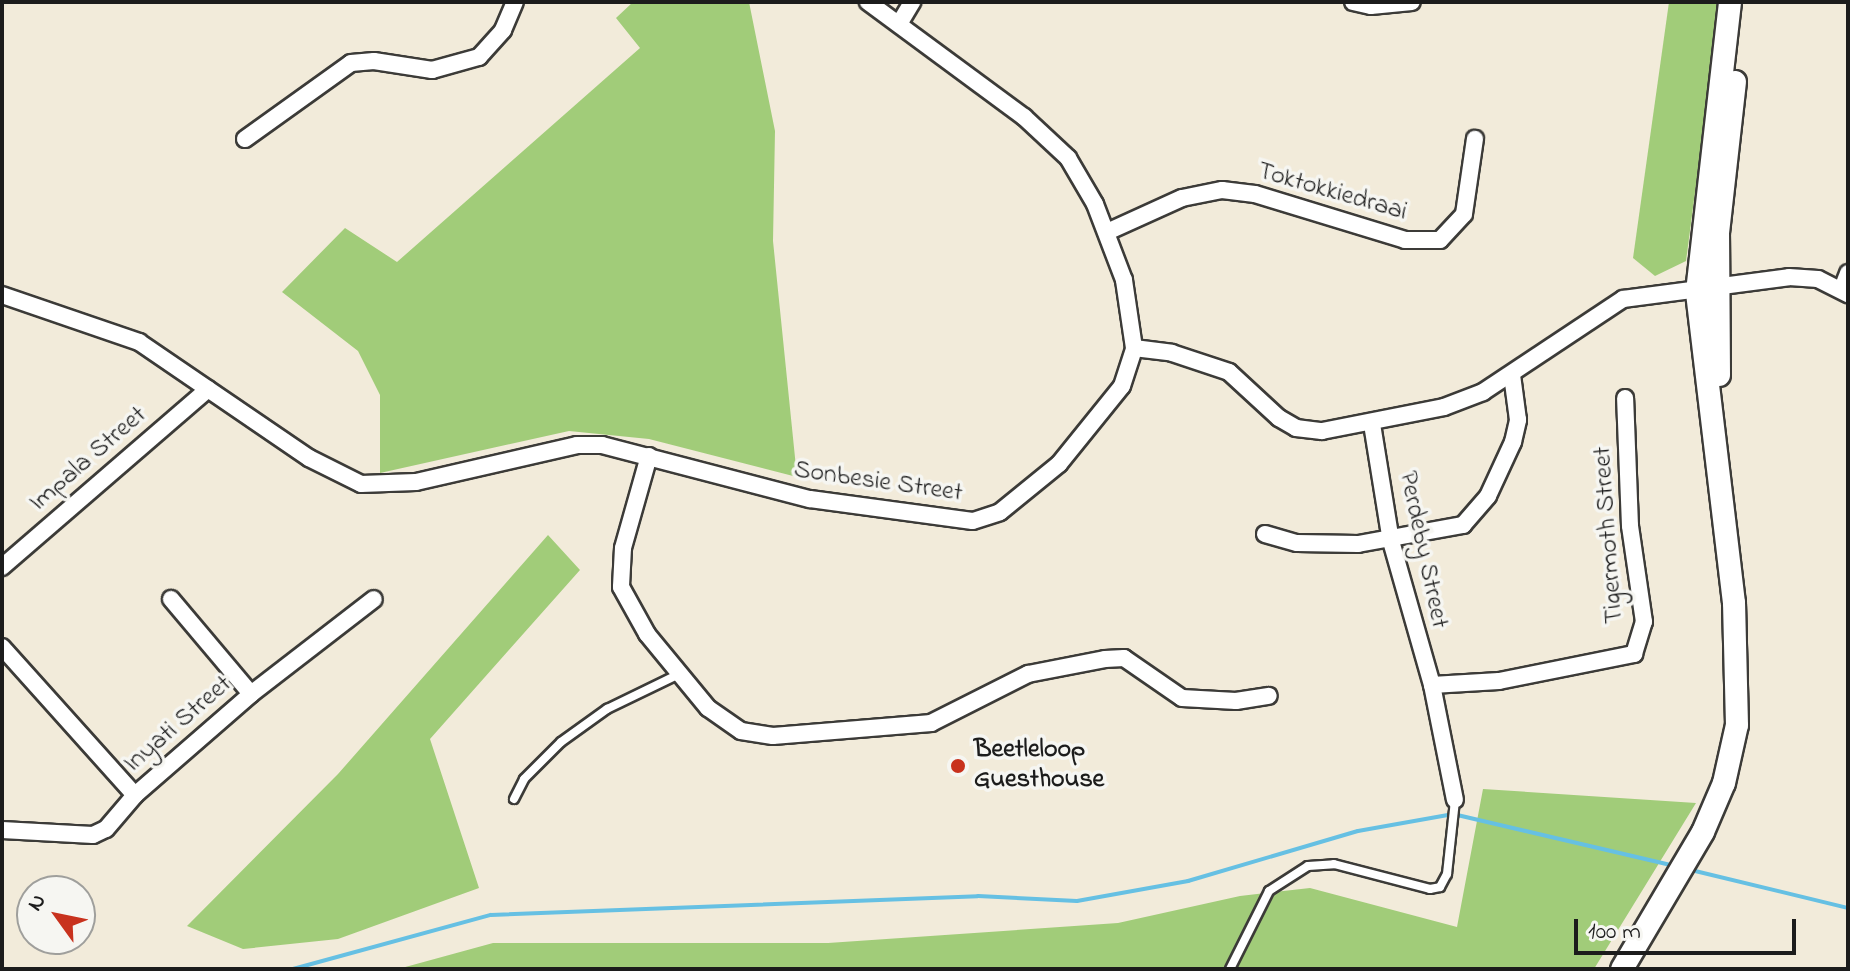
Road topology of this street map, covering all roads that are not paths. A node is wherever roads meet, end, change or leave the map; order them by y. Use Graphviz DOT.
graph roads {
  1 [pos="515,2"];
  2 [pos="912,2"];
  3 [pos="1353,2"];
  4 [pos="1412,2"];
  5 [pos="1730,2"];
  6 [pos="1745,2"];
  7 [pos="877,5"];
  8 [pos="899,24"];
  9 [pos="245,139"];
  10 [pos="1475,139"];
  11 [pos="1107,232"];
  12 [pos="1846,285"];
  13 [pos="1707,290"];
  14 [pos="2,295"];
  15 [pos="1134,348"];
  16 [pos="1512,375"];
  17 [pos="208,389"];
  18 [pos="1625,398"];
  19 [pos="1372,424"];
  20 [pos="649,456"];
  21 [pos="1265,534"];
  22 [pos="1391,541"];
  23 [pos="2,567"];
  24 [pos="171,599"];
  25 [pos="374,599"];
  26 [pos="2,647"];
  27 [pos="680,674"];
  28 [pos="1432,685"];
  29 [pos="251,694"];
  30 [pos="1269,696"];
  31 [pos="135,795"];
  32 [pos="514,799"];
  33 [pos="1455,800"];
  34 [pos="2,830"];
  35 [pos="1230,969"];
  36 [pos="1622,969"];
  1 -- 9 [label="street"];
  2 -- 8 [label="street"];
  3 -- 4 [label="street"];
  5 -- 13 [label="main road"];
  6 -- 13 [label="main road"];
  7 -- 8 [label="street, Sonbesie Street"];
  8 -- 11 [label="street, Sonbesie Street"];
  10 -- 11 [label="street, Toktokkiedraai"];
  11 -- 15 [label="street, Sonbesie Street"];
  12 -- 13 [label="street"];
  13 -- 16 [label="street"];
  13 -- 36 [label="main road"];
  14 -- 17 [label="street, Sonbesie Street"];
  15 -- 19 [label="street"];
  15 -- 20 [label="street, Sonbesie Street"];
  16 -- 19 [label="street"];
  16 -- 22 [label="street"];
  17 -- 20 [label="street, Sonbesie Street"];
  17 -- 23 [label="street, Impala Street"];
  18 -- 28 [label="street, Tigermoth Street"];
  19 -- 22 [label="street, Perdeby Street"];
  20 -- 27 [label="street"];
  21 -- 22 [label="street"];
  22 -- 28 [label="street, Perdeby Street"];
  24 -- 29 [label="street"];
  25 -- 29 [label="street, Inyati Street"];
  26 -- 31 [label="street"];
  27 -- 30 [label="street"];
  27 -- 32 [label="lane"];
  28 -- 33 [label="street, Perdeby Street"];
  29 -- 31 [label="street, Inyati Street"];
  31 -- 34 [label="street, Inyati Street"];
  33 -- 35 [label="lane"];
}
